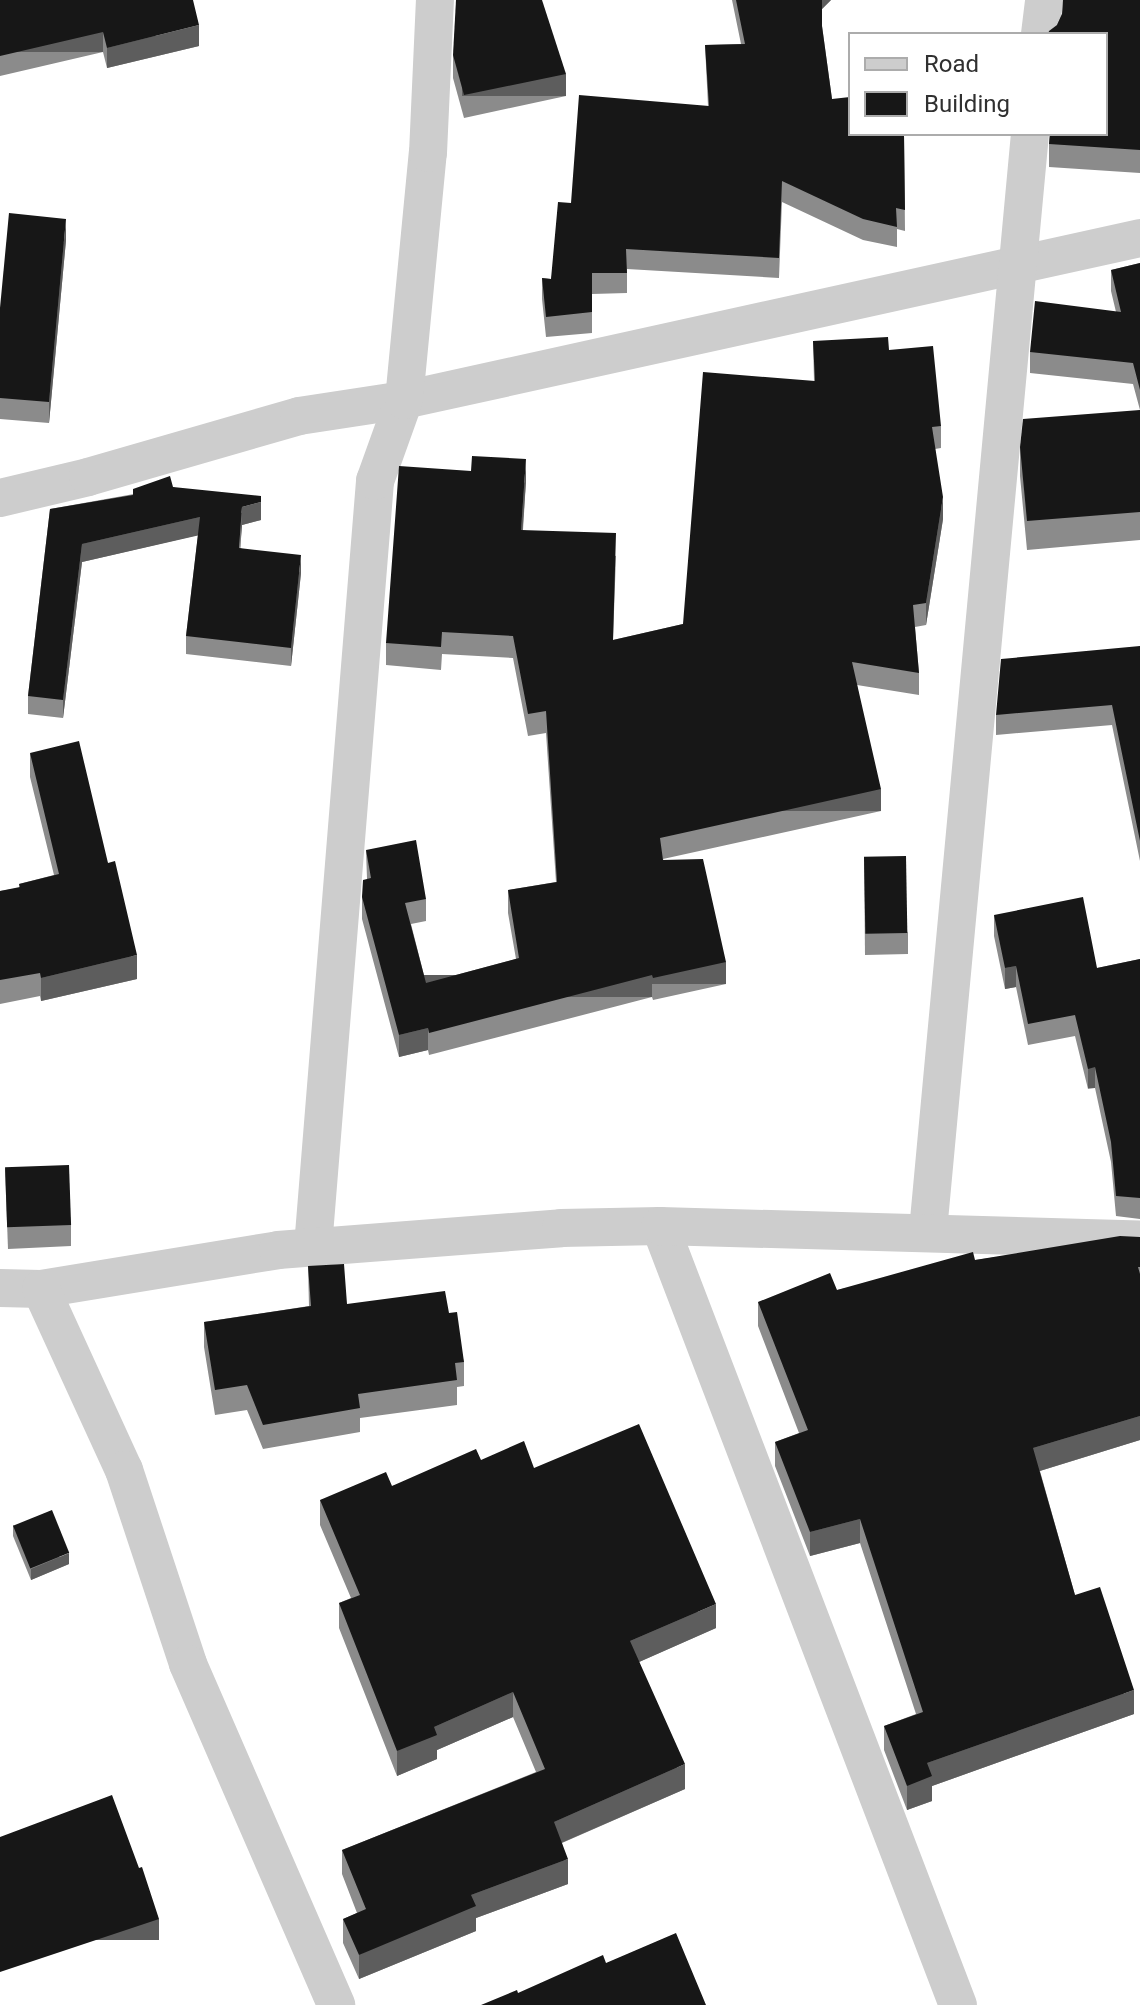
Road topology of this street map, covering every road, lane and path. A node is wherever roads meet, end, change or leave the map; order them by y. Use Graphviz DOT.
graph roads {
  1 [pos="435,0"];
  2 [pos="1044,0"];
  3 [pos="1040,32"];
  4 [pos="1030,136"];
  5 [pos="1140,238"];
  6 [pos="1016,265"];
  7 [pos="404,400"];
  8 [pos="0,498"];
  9 [pos="660,1226"];
  10 [pos="928,1231"];
  11 [pos="1140,1239"];
  12 [pos="313,1247"];
  13 [pos="0,1288"];
  14 [pos="41,1289"];
  15 [pos="336,2005"];
  16 [pos="958,2005"];
  1 -- 7 [label="street"];
  2 -- 3 [label="street"];
  4 -- 6 [label="street"];
  5 -- 6 [label="street"];
  6 -- 7 [label="street"];
  6 -- 10 [label="street"];
  7 -- 8 [label="street"];
  7 -- 12 [label="street"];
  9 -- 10 [label="street"];
  9 -- 12 [label="street"];
  9 -- 16 [label="street"];
  10 -- 11 [label="street"];
  12 -- 14 [label="street"];
  13 -- 14 [label="street"];
  14 -- 15 [label="street"];
}
